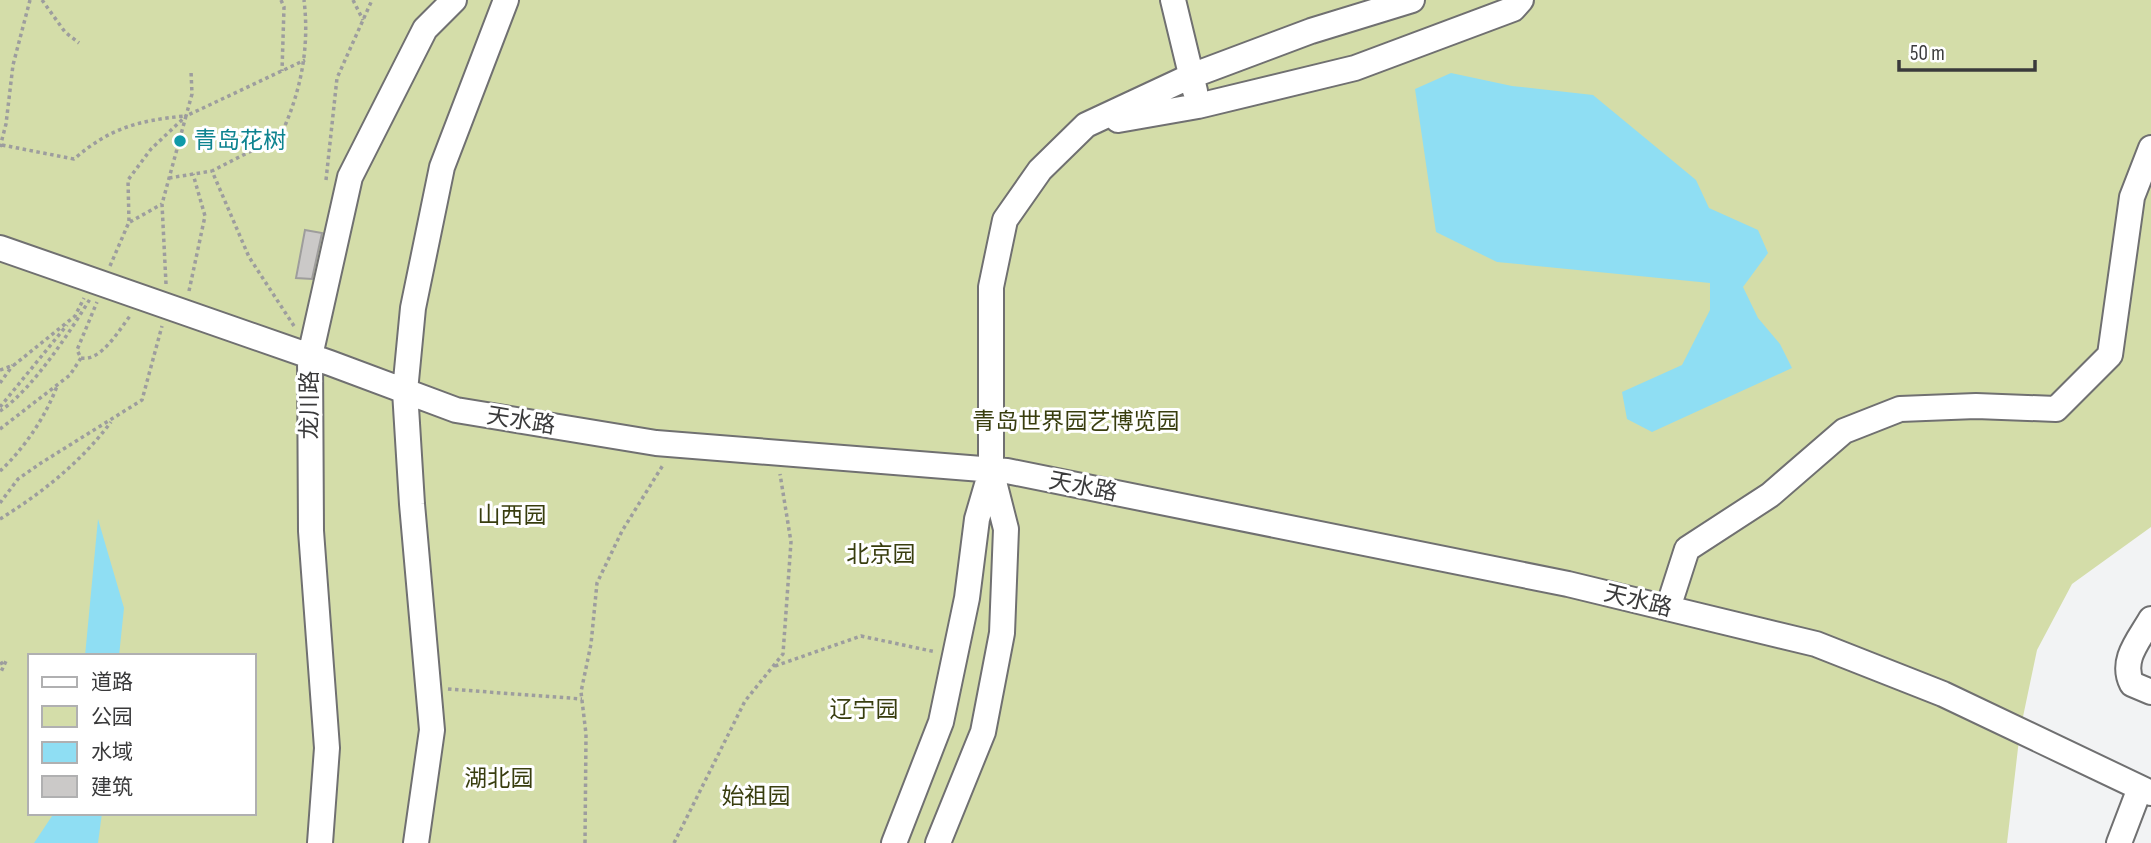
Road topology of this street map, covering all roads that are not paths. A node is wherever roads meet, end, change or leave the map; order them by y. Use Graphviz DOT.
graph roads {
  1 [pos="454,0"];
  2 [pos="506,0"];
  3 [pos="1173,0"];
  4 [pos="1412,0"];
  5 [pos="1521,0"];
  6 [pos="1191,76"];
  7 [pos="1198,106"];
  8 [pos="1086,125"];
  9 [pos="2151,148"];
  10 [pos="0,248"];
  11 [pos="310,356"];
  12 [pos="405,391"];
  13 [pos="992,470"];
  14 [pos="1668,608"];
  15 [pos="2151,619"];
  16 [pos="2151,692"];
  17 [pos="2146,791"];
  18 [pos="320,843"];
  19 [pos="416,843"];
  20 [pos="894,843"];
  21 [pos="938,843"];
  22 [pos="2119,843"];
  1 -- 11 [label="street, 龙川路"];
  2 -- 12 [label="street"];
  3 -- 6 [label="street"];
  4 -- 6 [label="street"];
  5 -- 7 [label="street"];
  6 -- 7 [label="street"];
  6 -- 8 [label="street"];
  7 -- 8 [label="street"];
  8 -- 13 [label="street"];
  9 -- 14 [label="street"];
  10 -- 11 [label="street, 天水路"];
  11 -- 12 [label="street, 天水路"];
  11 -- 18 [label="street, 龙川路"];
  12 -- 13 [label="street, 天水路"];
  12 -- 19 [label="street"];
  13 -- 14 [label="street, 天水路"];
  13 -- 20 [label="street"];
  13 -- 21 [label="street"];
  14 -- 17 [label="street, 天水路"];
  15 -- 16 [label="street"];
  17 -- 22 [label="street"];
}
